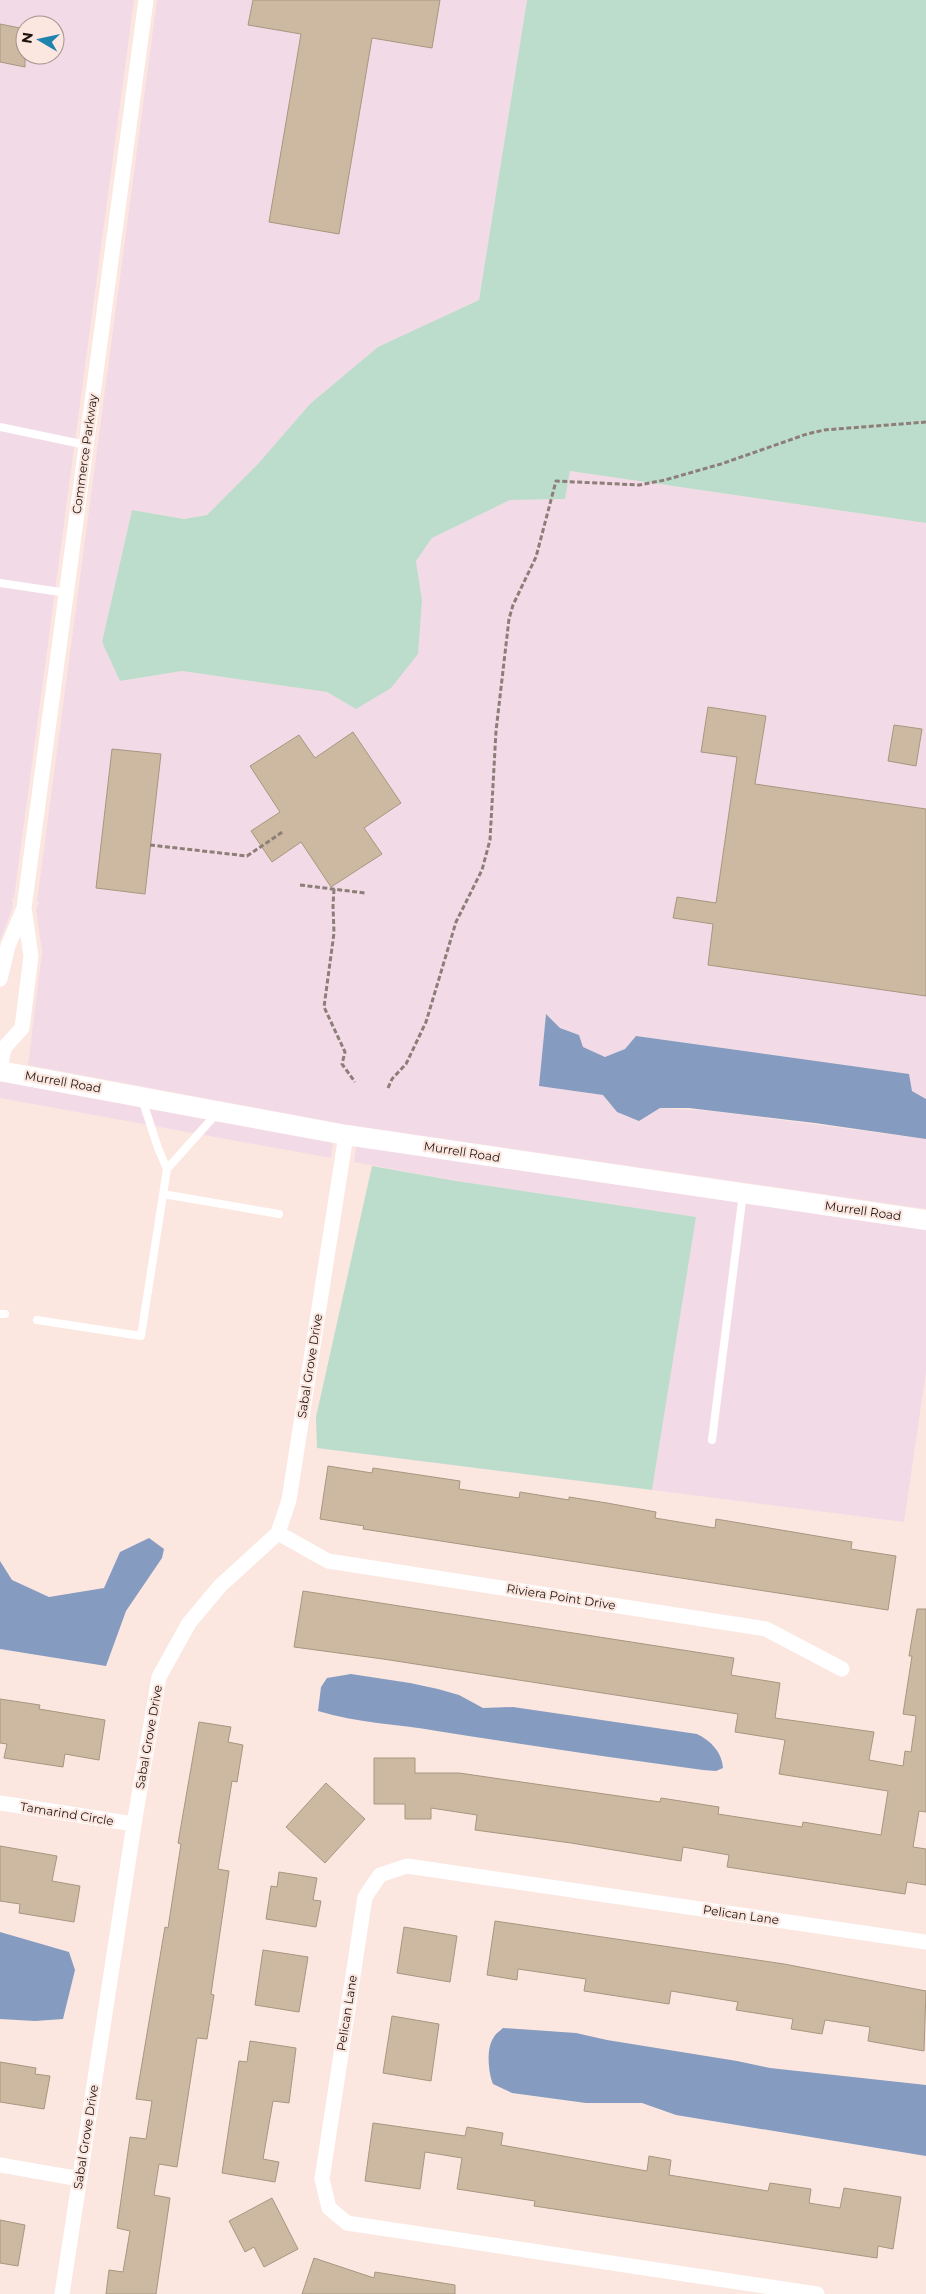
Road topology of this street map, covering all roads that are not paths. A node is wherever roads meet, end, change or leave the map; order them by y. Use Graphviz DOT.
graph roads {
  1 [pos="146,0"];
  2 [pos="0,427"];
  3 [pos="86,445"];
  4 [pos="0,583"];
  5 [pos="67,593"];
  6 [pos="24,908"];
  7 [pos="0,978"];
  8 [pos="2,1044"];
  9 [pos="0,1070"];
  10 [pos="142,1097"];
  11 [pos="218,1112"];
  12 [pos="346,1135"];
  13 [pos="167,1169"];
  14 [pos="743,1193"];
  15 [pos="163,1194"];
  16 [pos="279,1214"];
  17 [pos="926,1220"];
  18 [pos="37,1320"];
  19 [pos="712,1440"];
  20 [pos="278,1534"];
  21 [pos="842,1669"];
  22 [pos="0,1803"];
  23 [pos="134,1824"];
  24 [pos="926,1942"];
  25 [pos="0,2165"];
  26 [pos="80,2179"];
  27 [pos="62,2294"];
  28 [pos="817,2294"];
  1 -- 3 [label="street, Commerce Parkway"];
  2 -- 3 [label="lane"];
  3 -- 5 [label="street, Commerce Parkway"];
  4 -- 5 [label="lane"];
  5 -- 6 [label="street, Commerce Parkway"];
  6 -- 7 [label="street, Commerce Parkway"];
  6 -- 8 [label="street, Commerce Parkway"];
  8 -- 9 [label="street, Commerce Parkway"];
  9 -- 10 [label="street, Murrell Road"];
  10 -- 11 [label="street, Murrell Road"];
  10 -- 13 [label="lane"];
  11 -- 12 [label="street, Murrell Road"];
  11 -- 13 [label="lane"];
  12 -- 14 [label="street, Murrell Road"];
  12 -- 20 [label="street, Sabal Grove Drive"];
  13 -- 15 [label="lane"];
  14 -- 17 [label="street, Murrell Road"];
  14 -- 19 [label="lane"];
  15 -- 16 [label="lane"];
  15 -- 18 [label="lane"];
  20 -- 21 [label="street, Riviera Point Drive"];
  20 -- 23 [label="street, Sabal Grove Drive"];
  22 -- 23 [label="street, Tamarind Circle"];
  23 -- 26 [label="street, Sabal Grove Drive"];
  24 -- 28 [label="street, Pelican Lane"];
  25 -- 26 [label="street"];
  26 -- 27 [label="street, Sabal Grove Drive"];
}
